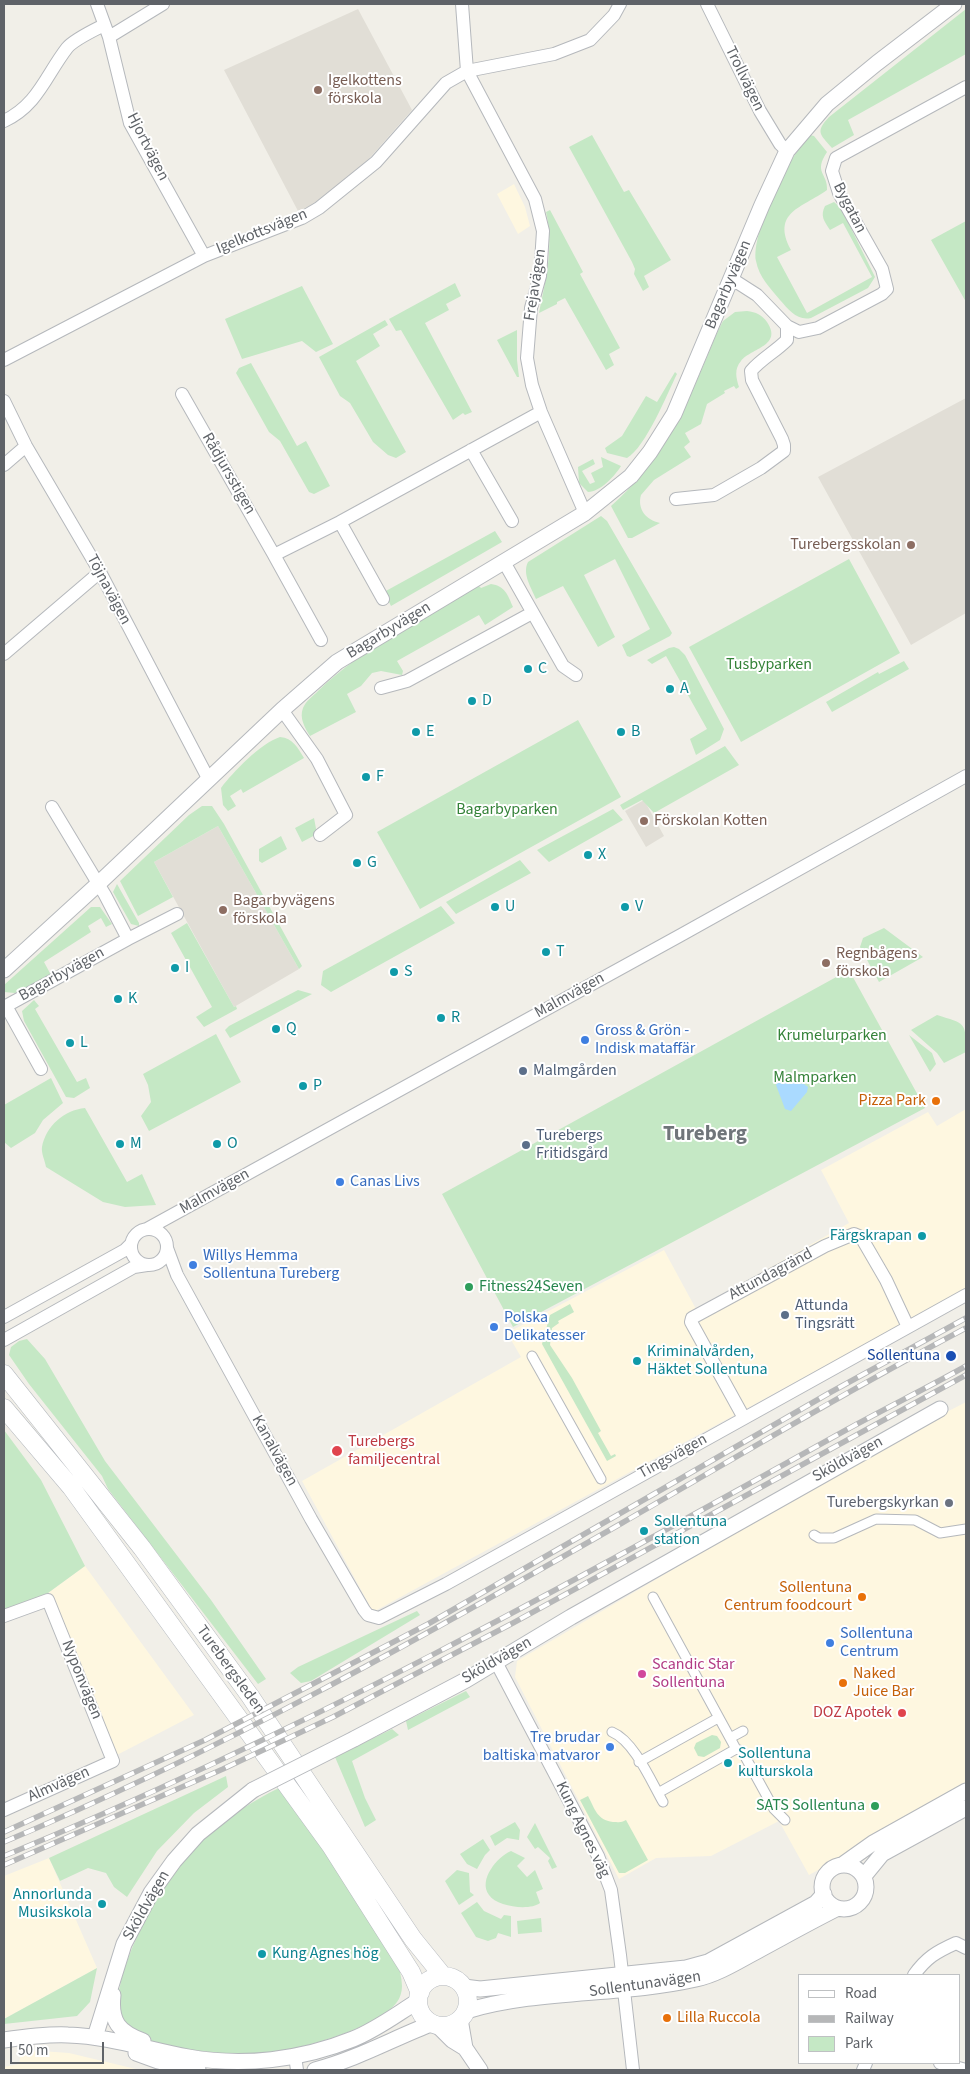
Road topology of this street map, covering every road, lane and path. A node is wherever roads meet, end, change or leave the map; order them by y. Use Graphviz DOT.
graph roads {
  1 [pos="97,4"];
  2 [pos="163,4"];
  3 [pos="462,4"];
  4 [pos="620,4"];
  5 [pos="707,4"];
  6 [pos="951,5"];
  7 [pos="104,24"];
  8 [pos="109,37"];
  9 [pos="467,71"];
  10 [pos="966,87"];
  11 [pos="4,121"];
  12 [pos="787,151"];
  13 [pos="204,256"];
  14 [pos="732,279"];
  15 [pos="787,326"];
  16 [pos="4,360"];
  17 [pos="182,394"];
  18 [pos="4,402"];
  19 [pos="541,412"];
  20 [pos="26,446"];
  21 [pos="472,450"];
  22 [pos="4,465"];
  23 [pos="676,499"];
  24 [pos="585,513"];
  25 [pos="512,521"];
  26 [pos="340,522"];
  27 [pos="274,554"];
  28 [pos="504,562"];
  29 [pos="100,572"];
  30 [pos="383,599"];
  31 [pos="532,612"];
  32 [pos="321,640"];
  33 [pos="4,654"];
  34 [pos="576,675"];
  35 [pos="381,688"];
  36 [pos="282,710"];
  37 [pos="966,776"];
  38 [pos="209,780"];
  39 [pos="52,807"];
  40 [pos="320,835"];
  41 [pos="97,885"];
  42 [pos="177,914"];
  43 [pos="128,939"];
  44 [pos="4,970"];
  45 [pos="41,1069"];
  46 [pos="173,1216"];
  47 [pos="147,1229"];
  48 [pos="131,1244"];
  49 [pos="166,1244"];
  50 [pos="149,1265"];
  51 [pos="177,1275"];
  52 [pos="966,1295"];
  53 [pos="4,1317"];
  54 [pos="908,1327"];
  55 [pos="4,1340"];
  56 [pos="532,1356"];
  57 [pos="4,1374"];
  58 [pos="4,1408"];
  59 [pos="940,1410"];
  60 [pos="744,1418"];
  61 [pos="602,1479"];
  62 [pos="966,1529"];
  63 [pos="814,1535"];
  64 [pos="653,1596"];
  65 [pos="4,1616"];
  66 [pos="379,1618"];
  67 [pos="496,1662"];
  68 [pos="718,1718"];
  69 [pos="612,1732"];
  70 [pos="743,1732"];
  71 [pos="730,1738"];
  72 [pos="736,1749"];
  73 [pos="113,1761"];
  74 [pos="639,1762"];
  75 [pos="966,1791"];
  76 [pos="658,1793"];
  77 [pos="663,1802"];
  78 [pos="966,1808"];
  79 [pos="4,1810"];
  80 [pos="785,1820"];
  81 [pos="842,1865"];
  82 [pos="864,1876"];
  83 [pos="824,1894"];
  84 [pos="838,1908"];
  85 [pos="963,1943"];
  86 [pos="115,1974"];
  87 [pos="915,1974"];
  88 [pos="443,1976"];
  89 [pos="623,1983"];
  90 [pos="464,1987"];
  91 [pos="419,1997"];
  92 [pos="463,2015"];
  93 [pos="435,2024"];
  94 [pos="95,2038"];
  95 [pos="4,2040"];
  96 [pos="465,2048"];
  97 [pos="189,2057"];
  98 [pos="296,2063"];
  99 [pos="944,2064"];
  100 [pos="198,2070"];
  101 [pos="315,2070"];
  102 [pos="480,2070"];
  103 [pos="632,2070"];
  104 [pos="966,2070"];
  1 -- 7 [label="street, Hjortvägen"];
  2 -- 8 [label="street"];
  3 -- 9 [label="street, Frejavägen"];
  4 -- 9 [label="street, Igelkottsvägen"];
  5 -- 12 [label="street, Trollvägen"];
  6 -- 12 [label="street, Bagarbyvägen"];
  7 -- 8 [label="street, Hjortvägen"];
  7 -- 11 [label="street"];
  8 -- 13 [label="street, Hjortvägen"];
  9 -- 13 [label="street, Igelkottsvägen"];
  9 -- 19 [label="street, Frejavägen"];
  10 -- 15 [label="street, Bygatan"];
  12 -- 14 [label="street, Bagarbyvägen"];
  13 -- 16 [label="street, Igelkottsvägen"];
  14 -- 15 [label="street"];
  14 -- 24 [label="street, Bagarbyvägen"];
  15 -- 23 [label="street"];
  17 -- 27 [label="street, Rådjursstigen"];
  18 -- 20 [label="street, Töjnavägen"];
  19 -- 21 [label="street"];
  19 -- 24 [label="street, Frejavägen"];
  20 -- 22 [label="street"];
  20 -- 29 [label="street, Töjnavägen"];
  21 -- 25 [label="street"];
  21 -- 26 [label="street"];
  24 -- 28 [label="street, Bagarbyvägen"];
  26 -- 27 [label="street"];
  26 -- 30 [label="street"];
  27 -- 32 [label="street, Rådjursstigen"];
  28 -- 31 [label="street"];
  28 -- 36 [label="street, Bagarbyvägen"];
  29 -- 33 [label="street"];
  29 -- 38 [label="street, Töjnavägen"];
  31 -- 34 [label="street"];
  31 -- 35 [label="street"];
  36 -- 38 [label="street, Bagarbyvägen"];
  36 -- 40 [label="street"];
  37 -- 46 [label="street, Malmvägen"];
  38 -- 41 [label="street, Bagarbyvägen"];
  39 -- 41 [label="street"];
  41 -- 43 [label="street"];
  41 -- 44 [label="street, Bagarbyvägen"];
  42 -- 43 [label="street, Bagarbyvägen"];
  43 -- 45 [label="street, Bagarbyvägen"];
  46 -- 47 [label="street, Malmvägen"];
  46 -- 49 [label="street, Malmvägen"];
  47 -- 48 [label="street"];
  47 -- 49 [label="street"];
  48 -- 50 [label="street"];
  48 -- 53 [label="street"];
  49 -- 50 [label="street"];
  49 -- 51 [label="street, Kanalvägen"];
  50 -- 51 [label="street"];
  50 -- 55 [label="street"];
  51 -- 66 [label="street, Kanalvägen"];
  52 -- 54 [label="street, Tingsvägen"];
  54 -- 60 [label="street, Tingsvägen"];
  54 -- 60 [label="street, Attundagränd"];
  56 -- 61 [label="street"];
  57 -- 88 [label="main road, Turebergsleden"];
  58 -- 91 [label="main road, Turebergsleden"];
  59 -- 67 [label="street, Sköldvägen"];
  60 -- 66 [label="street, Tingsvägen"];
  62 -- 63 [label="street"];
  64 -- 68 [label="street"];
  65 -- 73 [label="street, Nyponvägen"];
  67 -- 86 [label="street, Sköldvägen, bridge"];
  67 -- 89 [label="street, Kung Agnes väg"];
  68 -- 71 [label="street"];
  68 -- 74 [label="street"];
  69 -- 74 [label="street"];
  70 -- 71 [label="street"];
  71 -- 72 [label="street"];
  72 -- 76 [label="street"];
  72 -- 80 [label="street"];
  73 -- 79 [label="street, Almvägen"];
  74 -- 76 [label="street"];
  75 -- 81 [label="street"];
  76 -- 77 [label="street"];
  78 -- 82 [label="street"];
  81 -- 82 [label="street"];
  81 -- 83 [label="street"];
  82 -- 84 [label="street"];
  83 -- 84 [label="street"];
  83 -- 89 [label="street, Sollentunavägen"];
  84 -- 89 [label="street, Sollentunavägen"];
  85 -- 87 [label="street"];
  86 -- 94 [label="street, Sköldvägen"];
  86 -- 97 [label="street, Sköldvägen"];
  88 -- 90 [label="main road, Turebergsleden"];
  88 -- 91 [label="main road"];
  89 -- 90 [label="street, Sollentunavägen"];
  89 -- 92 [label="street, Sollentunavägen"];
  89 -- 103 [label="street, Kung Agnes väg"];
  90 -- 92 [label="main road"];
  91 -- 93 [label="main road, Turebergsleden"];
  91 -- 98 [label="street"];
  92 -- 93 [label="main road"];
  92 -- 96 [label="street"];
  93 -- 96 [label="street"];
  93 -- 101 [label="street"];
  94 -- 95 [label="street"];
  94 -- 97 [label="street"];
  94 -- 100 [label="street"];
  96 -- 102 [label="street"];
  97 -- 98 [label="street"];
  99 -- 104 [label="street"];
}
